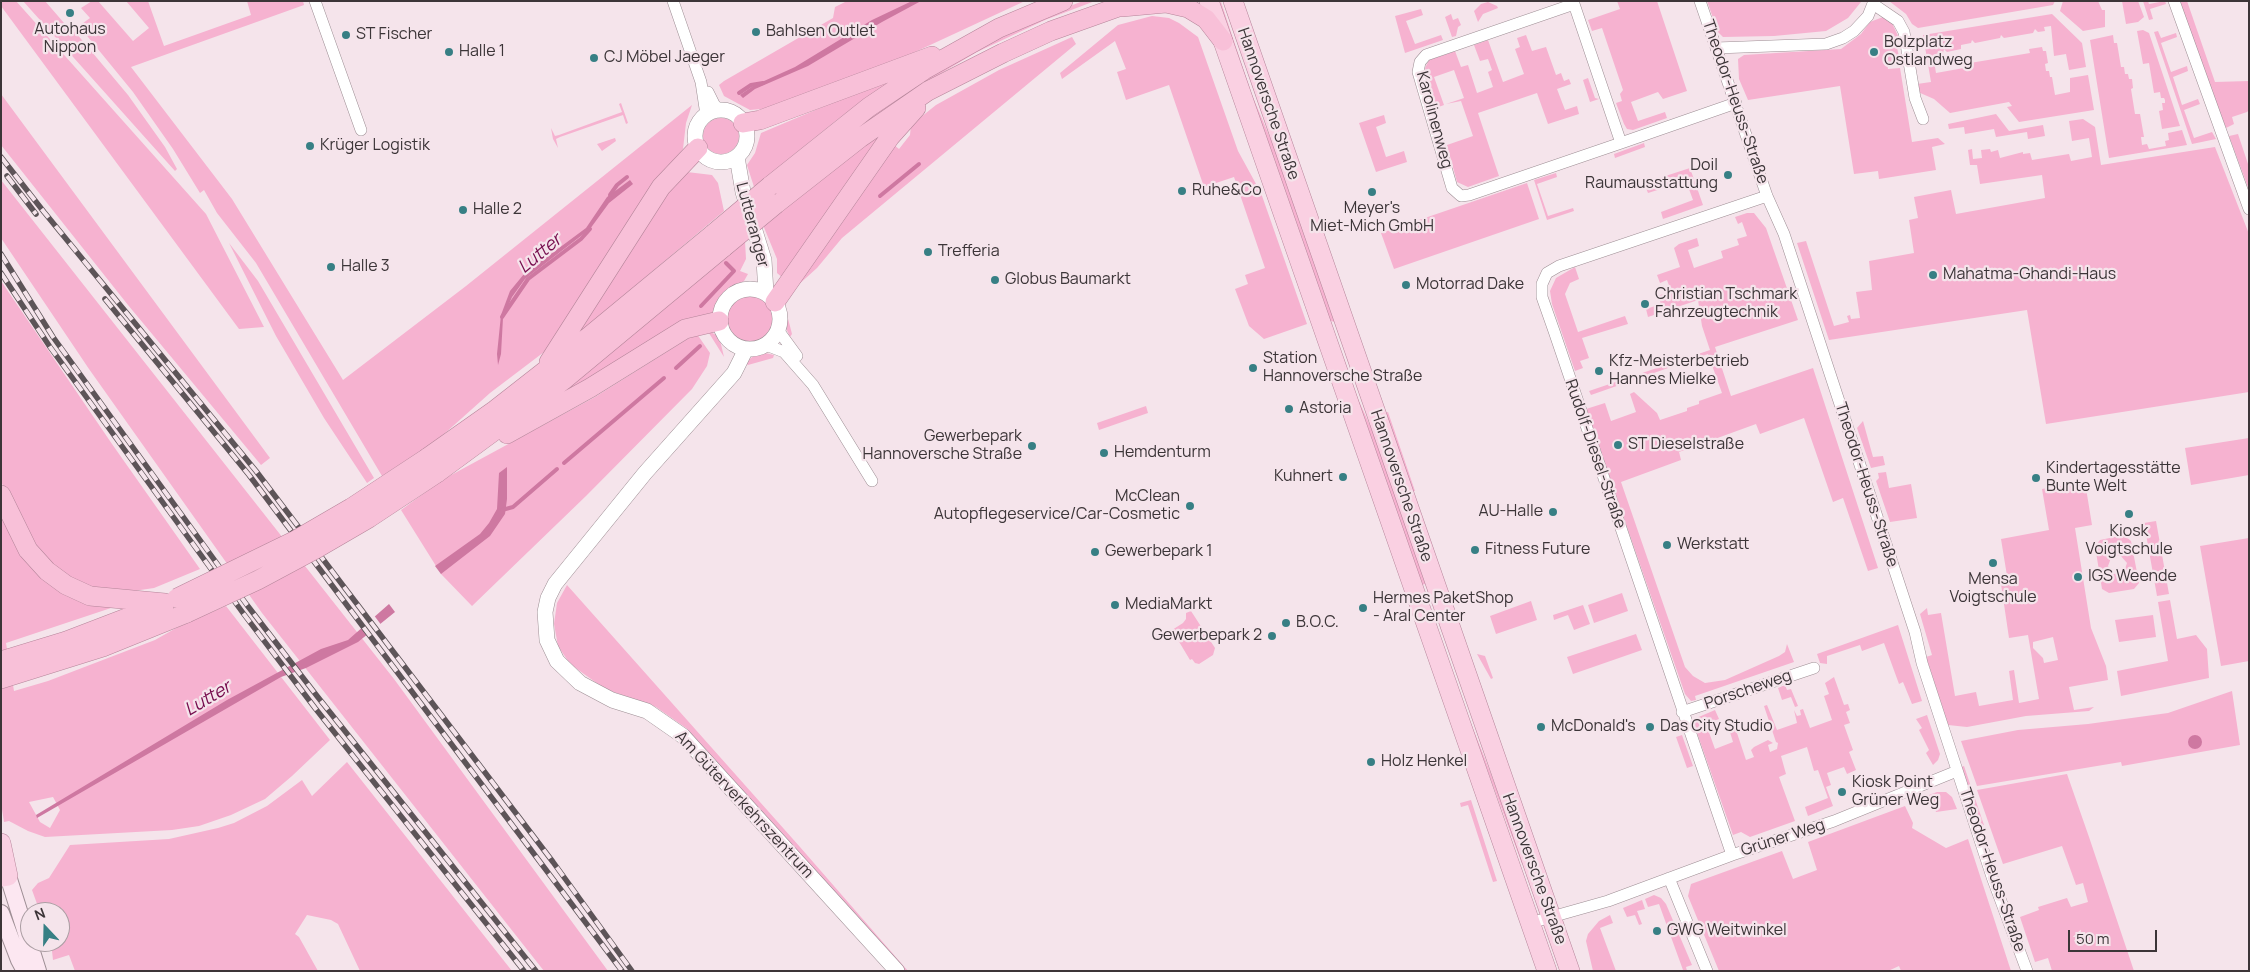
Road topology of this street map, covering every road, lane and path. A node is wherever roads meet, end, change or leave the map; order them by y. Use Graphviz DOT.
graph roads {
  1 [pos="315,1"];
  2 [pos="673,1"];
  3 [pos="1063,1"];
  4 [pos="1209,1"];
  5 [pos="1232,1"];
  6 [pos="1700,1"];
  7 [pos="2174,1"];
  8 [pos="1873,2"];
  9 [pos="1127,4"];
  10 [pos="986,34"];
  11 [pos="1223,41"];
  12 [pos="1716,48"];
  13 [pos="942,84"];
  14 [pos="1736,103"];
  15 [pos="713,112"];
  16 [pos="1923,119"];
  17 [pos="744,123"];
  18 [pos="361,130"];
  19 [pos="1621,143"];
  20 [pos="698,148"];
  21 [pos="730,159"];
  22 [pos="1767,196"];
  23 [pos="2249,209"];
  24 [pos="719,241"];
  25 [pos="748,289"];
  26 [pos="770,298"];
  27 [pos="719,321"];
  28 [pos="778,330"];
  29 [pos="587,338"];
  30 [pos="732,344"];
  31 [pos="766,344"];
  32 [pos="746,349"];
  33 [pos="542,374"];
  34 [pos="725,384"];
  35 [pos="813,385"];
  36 [pos="531,405"];
  37 [pos="468,452"];
  38 [pos="432,466"];
  39 [pos="872,481"];
  40 [pos="1,495"];
  41 [pos="176,605"];
  42 [pos="1814,668"];
  43 [pos="6,669"];
  44 [pos="1682,712"];
  45 [pos="1957,771"];
  46 [pos="2,851"];
  47 [pos="1732,855"];
  48 [pos="4,876"];
  49 [pos="1669,878"];
  50 [pos="1,913"];
  51 [pos="1553,920"];
  52 [pos="1531,926"];
  53 [pos="25,971"];
  54 [pos="38,971"];
  55 [pos="897,971"];
  56 [pos="1547,971"];
  57 [pos="1570,971"];
  58 [pos="1707,971"];
  59 [pos="2027,971"];
  1 -- 18 [label="street"];
  2 -- 15 [label="street"];
  3 -- 10 [label="highway"];
  4 -- 11 [label="main road, Hannoversche Straße"];
  5 -- 51 [label="main road, Hannoversche Straße"];
  6 -- 12 [label="street, Theodor-Heuss-Straße"];
  7 -- 23 [label="street"];
  8 -- 12 [label="street"];
  8 -- 16 [label="street"];
  9 -- 11 [label="highway"];
  9 -- 13 [label="highway"];
  10 -- 17 [label="highway"];
  10 -- 24 [label="highway, bridge"];
  11 -- 52 [label="main road, Hannoversche Straße"];
  12 -- 14 [label="street, Theodor-Heuss-Straße"];
  13 -- 24 [label="highway, bridge"];
  13 -- 26 [label="highway"];
  14 -- 19 [label="street, Karolinenweg"];
  14 -- 22 [label="street, Theodor-Heuss-Straße"];
  15 -- 17 [label="street"];
  15 -- 20 [label="street"];
  17 -- 21 [label="street"];
  19 -- 19 [label="street, Karolinenweg"];
  20 -- 21 [label="street"];
  20 -- 33 [label="highway"];
  21 -- 25 [label="street, Lutteranger"];
  21 -- 26 [label="street, Lutteranger"];
  22 -- 44 [label="street, Rudolf-Diesel-Straße"];
  22 -- 45 [label="street, Theodor-Heuss-Straße"];
  24 -- 29 [label="highway"];
  24 -- 36 [label="highway"];
  25 -- 26 [label="street, Lutteranger"];
  25 -- 27 [label="street, Lutteranger"];
  26 -- 28 [label="street, Lutteranger"];
  27 -- 30 [label="street"];
  27 -- 37 [label="highway"];
  28 -- 31 [label="street"];
  28 -- 35 [label="street"];
  29 -- 33 [label="highway"];
  29 -- 36 [label="highway"];
  30 -- 32 [label="street"];
  30 -- 34 [label="street"];
  31 -- 32 [label="street"];
  31 -- 35 [label="street"];
  32 -- 34 [label="street, Am Güterverkehrszentrum"];
  33 -- 38 [label="highway"];
  34 -- 55 [label="street, Am Güterverkehrszentrum"];
  35 -- 39 [label="street"];
  36 -- 37 [label="highway"];
  37 -- 38 [label="highway"];
  38 -- 41 [label="highway, bridge"];
  40 -- 41 [label="highway"];
  41 -- 43 [label="highway"];
  42 -- 44 [label="street, Porscheweg"];
  44 -- 47 [label="street, Rudolf-Diesel-Straße"];
  45 -- 47 [label="street, Grüner Weg"];
  45 -- 59 [label="street, Theodor-Heuss-Straße"];
  46 -- 48 [label="main road"];
  47 -- 49 [label="street, Grüner Weg"];
  48 -- 54 [label="main road"];
  49 -- 51 [label="street, Grüner Weg"];
  49 -- 58 [label="street"];
  50 -- 53 [label="main road"];
  51 -- 52 [label="street, Grüner Weg"];
  51 -- 57 [label="main road, Hannoversche Straße"];
  52 -- 56 [label="main road, Hannoversche Straße"];
}
